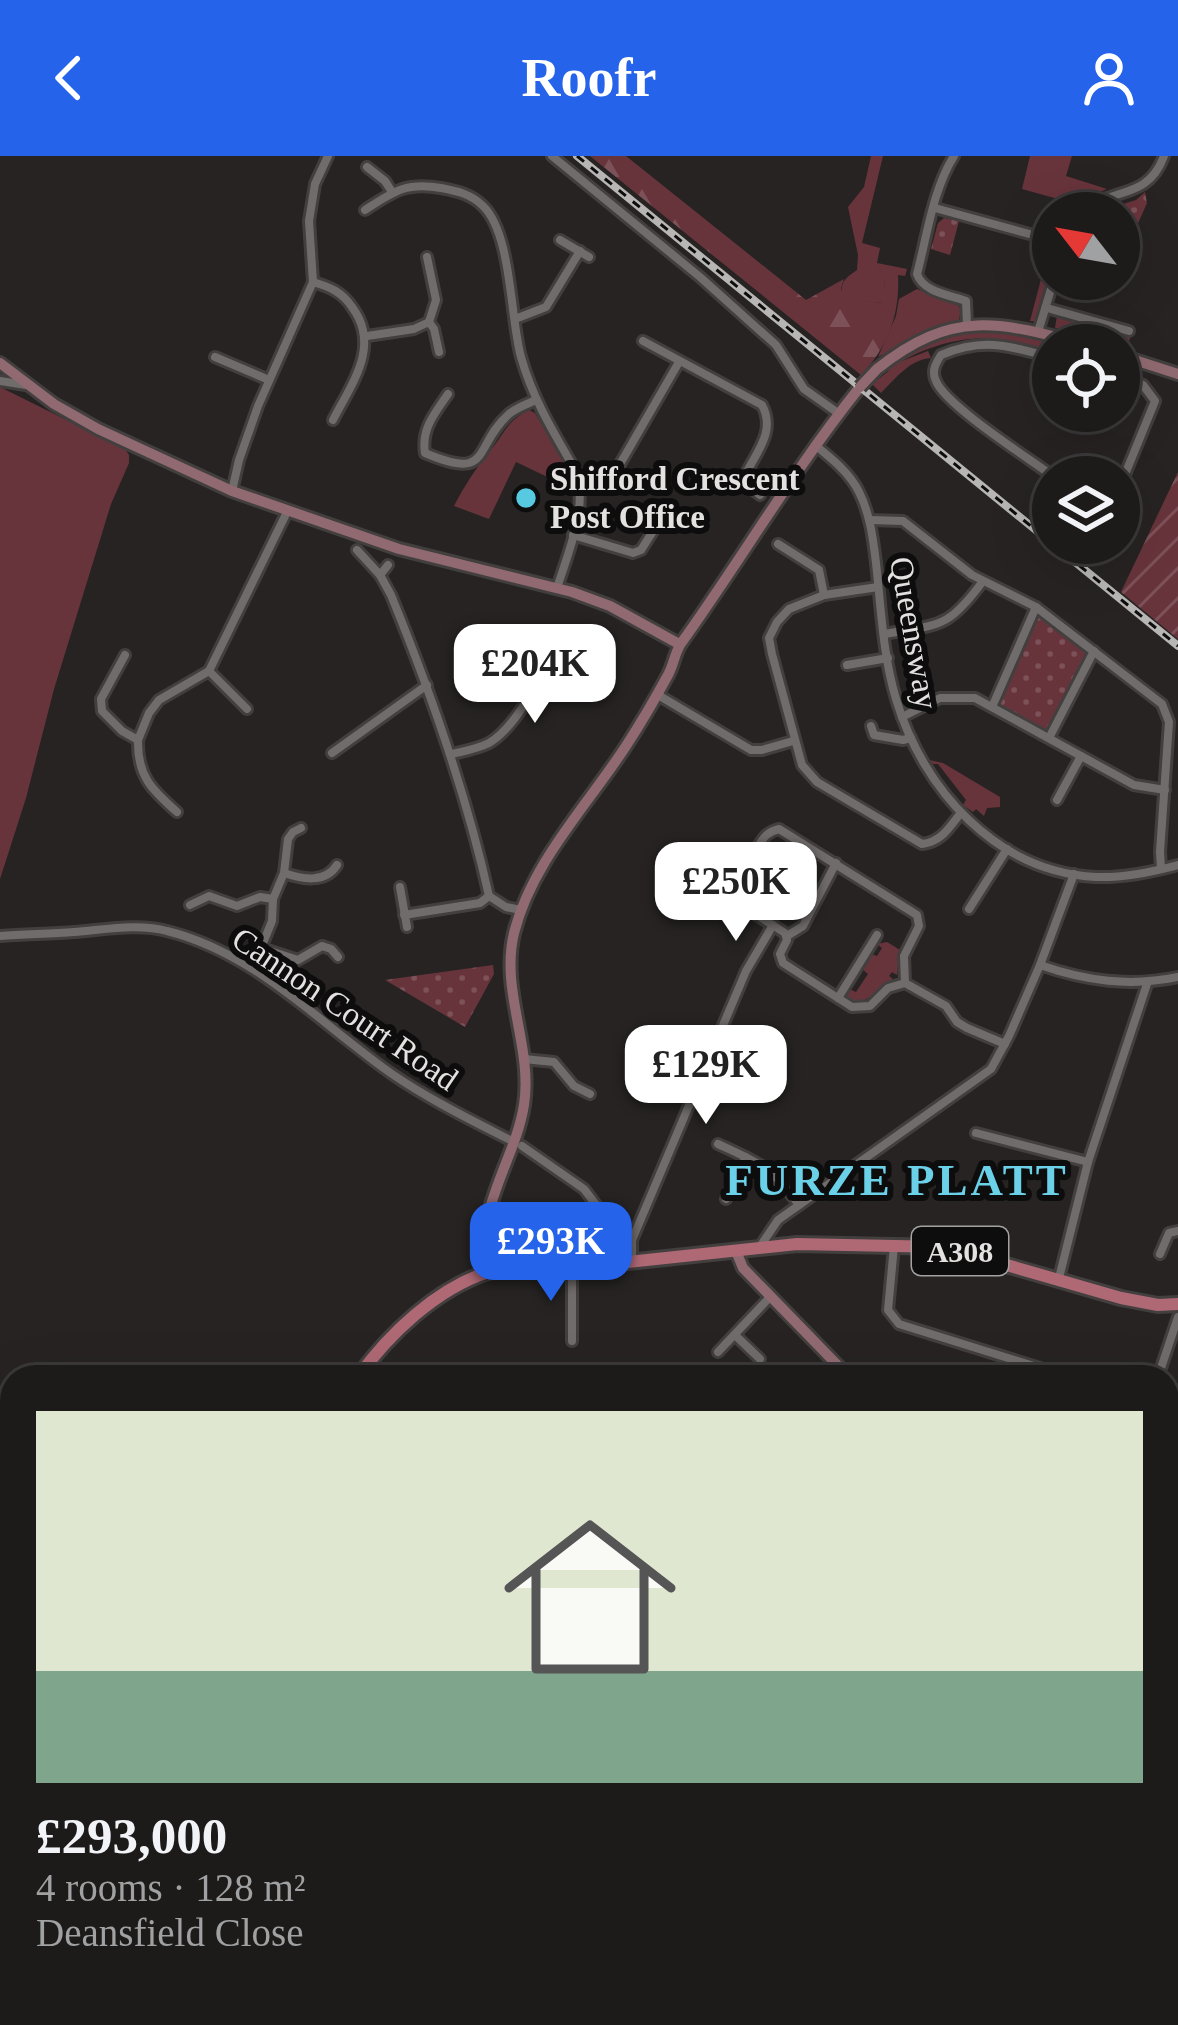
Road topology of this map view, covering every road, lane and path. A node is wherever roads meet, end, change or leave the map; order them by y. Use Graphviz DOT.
graph roads {
  1 [pos="328,156"];
  2 [pos="552,156"];
  3 [pos="954,156"];
  4 [pos="1164,156"];
  5 [pos="367,167"];
  6 [pos="392,192"];
  7 [pos="1125,192"];
  8 [pos="934,208"];
  9 [pos="365,210"];
  10 [pos="1032,235"];
  11 [pos="560,240"];
  12 [pos="427,257"];
  13 [pos="430,269"];
  14 [pos="416,272"];
  15 [pos="313,282"];
  16 [pos="1049,300"];
  17 [pos="1047,308"];
  18 [pos="515,319"];
  19 [pos="429,322"];
  20 [pos="1042,324"];
  21 [pos="1104,324"];
  22 [pos="967,325"];
  23 [pos="1032,331"];
  24 [pos="367,336"];
  25 [pos="644,341"];
  26 [pos="439,352"];
  27 [pos="1032,353"];
  28 [pos="214,357"];
  29 [pos="679,362"];
  30 [pos="1140,362"];
  31 [pos="0,363"];
  32 [pos="1178,374"];
  33 [pos="269,380"];
  34 [pos="0,381"];
  35 [pos="1140,384"];
  36 [pos="27,386"];
  37 [pos="448,394"];
  38 [pos="536,400"];
  39 [pos="838,413"];
  40 [pos="339,416"];
  41 [pos="815,445"];
  42 [pos="1132,456"];
  43 [pos="1032,461"];
  44 [pos="734,472"];
  45 [pos="744,478"];
  46 [pos="580,486"];
  47 [pos="232,491"];
  48 [pos="760,495"];
  49 [pos="287,512"];
  50 [pos="662,517"];
  51 [pos="870,520"];
  52 [pos="573,535"];
  53 [pos="778,544"];
  54 [pos="357,550"];
  55 [pos="388,565"];
  56 [pos="380,575"];
  57 [pos="983,581"];
  58 [pos="878,587"];
  59 [pos="557,588"];
  60 [pos="824,595"];
  61 [pos="1036,607"];
  62 [pos="565,632"];
  63 [pos="885,634"];
  64 [pos="679,644"];
  65 [pos="1094,651"];
  66 [pos="125,656"];
  67 [pos="888,658"];
  68 [pos="847,665"];
  69 [pos="209,671"];
  70 [pos="427,685"];
  71 [pos="658,694"];
  72 [pos="992,707"];
  73 [pos="248,709"];
  74 [pos="902,717"];
  75 [pos="871,727"];
  76 [pos="911,738"];
  77 [pos="1049,738"];
  78 [pos="138,740"];
  79 [pos="793,741"];
  80 [pos="332,753"];
  81 [pos="452,754"];
  82 [pos="1081,756"];
  83 [pos="1173,765"];
  84 [pos="1165,790"];
  85 [pos="1057,800"];
  86 [pos="177,812"];
  87 [pos="960,814"];
  88 [pos="301,828"];
  89 [pos="1007,849"];
  90 [pos="836,863"];
  91 [pos="337,865"];
  92 [pos="1178,865"];
  93 [pos="1161,869"];
  94 [pos="284,873"];
  95 [pos="1074,874"];
  96 [pos="400,887"];
  97 [pos="489,896"];
  98 [pos="273,899"];
  99 [pos="190,905"];
  100 [pos="969,909"];
  101 [pos="520,910"];
  102 [pos="404,915"];
  103 [pos="773,925"];
  104 [pos="407,927"];
  105 [pos="878,935"];
  106 [pos="0,936"];
  107 [pos="787,936"];
  108 [pos="261,948"];
  109 [pos="338,957"];
  110 [pos="249,965"];
  111 [pos="1040,965"];
  112 [pos="1178,977"];
  113 [pos="905,983"];
  114 [pos="1147,984"];
  115 [pos="838,998"];
  116 [pos="1005,1044"];
  117 [pos="524,1059"];
  118 [pos="590,1094"];
  119 [pos="976,1133"];
  120 [pos="518,1144"];
  121 [pos="718,1144"];
  122 [pos="746,1157"];
  123 [pos="1088,1162"];
  124 [pos="726,1199"];
  125 [pos="799,1205"];
  126 [pos="1178,1231"];
  127 [pos="632,1240"];
  128 [pos="894,1246"];
  129 [pos="758,1249"];
  130 [pos="736,1251"];
  131 [pos="1160,1254"];
  132 [pos="632,1262"];
  133 [pos="572,1268"];
  134 [pos="490,1271"];
  135 [pos="1059,1278"];
  136 [pos="770,1297"];
  137 [pos="1178,1304"];
  138 [pos="572,1313"];
  139 [pos="587,1313"];
  140 [pos="1178,1317"];
  141 [pos="735,1334"];
  142 [pos="572,1341"];
  143 [pos="718,1352"];
  144 [pos="760,1359"];
  145 [pos="368,1365"];
  146 [pos="838,1365"];
  147 [pos="1031,1365"];
  148 [pos="1162,1365"];
  1 -- 15 [label="street"];
  2 -- 39 [label="street"];
  3 -- 8 [label="street"];
  4 -- 7 [label="street"];
  5 -- 6 [label="street"];
  6 -- 9 [label="street"];
  6 -- 18 [label="street"];
  8 -- 10 [label="street"];
  8 -- 22 [label="street"];
  11 -- 18 [label="street"];
  12 -- 13 [label="street"];
  13 -- 14 [label="street"];
  13 -- 19 [label="street"];
  15 -- 24 [label="street"];
  15 -- 33 [label="street"];
  16 -- 17 [label="street"];
  17 -- 20 [label="street"];
  17 -- 21 [label="street"];
  18 -- 38 [label="street"];
  19 -- 24 [label="street"];
  19 -- 26 [label="street"];
  22 -- 23 [label="main road"];
  22 -- 39 [label="main road, bridge"];
  24 -- 40 [label="street"];
  25 -- 29 [label="street"];
  27 -- 43 [label="street"];
  28 -- 33 [label="street"];
  29 -- 45 [label="street"];
  29 -- 46 [label="street"];
  30 -- 32 [label="main road"];
  31 -- 36 [label="main road"];
  33 -- 47 [label="street"];
  34 -- 36 [label="street"];
  35 -- 42 [label="street"];
  36 -- 47 [label="main road"];
  37 -- 38 [label="street"];
  38 -- 46 [label="street"];
  39 -- 41 [label="main road"];
  41 -- 51 [label="street, Queensway"];
  41 -- 64 [label="main road"];
  44 -- 45 [label="street"];
  45 -- 48 [label="street"];
  46 -- 52 [label="street"];
  47 -- 49 [label="main road"];
  49 -- 59 [label="main road"];
  49 -- 69 [label="street"];
  50 -- 52 [label="street"];
  51 -- 57 [label="street"];
  51 -- 58 [label="street, Queensway"];
  52 -- 59 [label="street"];
  53 -- 60 [label="street"];
  54 -- 56 [label="street"];
  55 -- 56 [label="street"];
  56 -- 70 [label="street"];
  57 -- 61 [label="street"];
  57 -- 63 [label="street"];
  58 -- 60 [label="street"];
  58 -- 63 [label="street, Queensway"];
  59 -- 64 [label="main road"];
  60 -- 79 [label="street"];
  61 -- 65 [label="street"];
  61 -- 72 [label="street"];
  62 -- 81 [label="street"];
  63 -- 67 [label="street, Queensway"];
  64 -- 71 [label="main road"];
  65 -- 77 [label="street"];
  65 -- 83 [label="street"];
  66 -- 78 [label="street"];
  67 -- 68 [label="street"];
  67 -- 74 [label="street, Queensway"];
  69 -- 73 [label="street"];
  69 -- 78 [label="street"];
  70 -- 80 [label="street"];
  70 -- 81 [label="street"];
  71 -- 79 [label="street"];
  71 -- 101 [label="main road"];
  72 -- 74 [label="street"];
  72 -- 77 [label="street"];
  74 -- 76 [label="street, Queensway"];
  75 -- 76 [label="street"];
  76 -- 87 [label="street, Queensway"];
  77 -- 82 [label="street"];
  78 -- 86 [label="street"];
  79 -- 87 [label="street"];
  81 -- 97 [label="street"];
  82 -- 84 [label="street"];
  82 -- 85 [label="street"];
  83 -- 84 [label="street"];
  84 -- 93 [label="street"];
  87 -- 89 [label="street, Queensway"];
  88 -- 94 [label="street"];
  89 -- 95 [label="street, Queensway"];
  89 -- 100 [label="street"];
  90 -- 103 [label="street"];
  90 -- 107 [label="street"];
  90 -- 113 [label="street"];
  91 -- 94 [label="street"];
  92 -- 93 [label="street, Queensway"];
  93 -- 95 [label="street, Queensway"];
  94 -- 98 [label="street"];
  95 -- 111 [label="street"];
  96 -- 102 [label="street"];
  97 -- 101 [label="street"];
  97 -- 102 [label="street"];
  98 -- 99 [label="street"];
  98 -- 108 [label="street"];
  101 -- 117 [label="main road"];
  102 -- 104 [label="street"];
  103 -- 107 [label="street"];
  103 -- 127 [label="street"];
  105 -- 115 [label="street"];
  106 -- 110 [label="street, Cannon Court Road"];
  107 -- 115 [label="street"];
  108 -- 109 [label="street"];
  108 -- 110 [label="street"];
  110 -- 120 [label="street, Cannon Court Road"];
  111 -- 114 [label="street"];
  111 -- 116 [label="street"];
  112 -- 114 [label="street"];
  113 -- 115 [label="street"];
  113 -- 116 [label="street"];
  114 -- 123 [label="street"];
  116 -- 125 [label="street"];
  117 -- 118 [label="street"];
  117 -- 120 [label="main road"];
  119 -- 123 [label="street"];
  120 -- 127 [label="street, Cannon Court Road"];
  120 -- 134 [label="main road"];
  121 -- 122 [label="street"];
  122 -- 124 [label="street"];
  122 -- 125 [label="street"];
  123 -- 135 [label="street"];
  125 -- 129 [label="street"];
  126 -- 131 [label="street"];
  127 -- 132 [label="street"];
  128 -- 129 [label="main road, A308"];
  128 -- 135 [label="main road, A308"];
  128 -- 147 [label="street"];
  129 -- 130 [label="main road, A308"];
  130 -- 132 [label="main road, A308"];
  130 -- 136 [label="main road"];
  132 -- 133 [label="main road, A308"];
  133 -- 134 [label="main road, A308"];
  133 -- 138 [label="street"];
  134 -- 145 [label="main road, A308"];
  135 -- 137 [label="main road, A308"];
  136 -- 141 [label="street"];
  136 -- 146 [label="main road"];
  138 -- 139 [label="street"];
  138 -- 142 [label="street"];
  140 -- 148 [label="street"];
  141 -- 143 [label="street"];
  141 -- 144 [label="street"];
}
